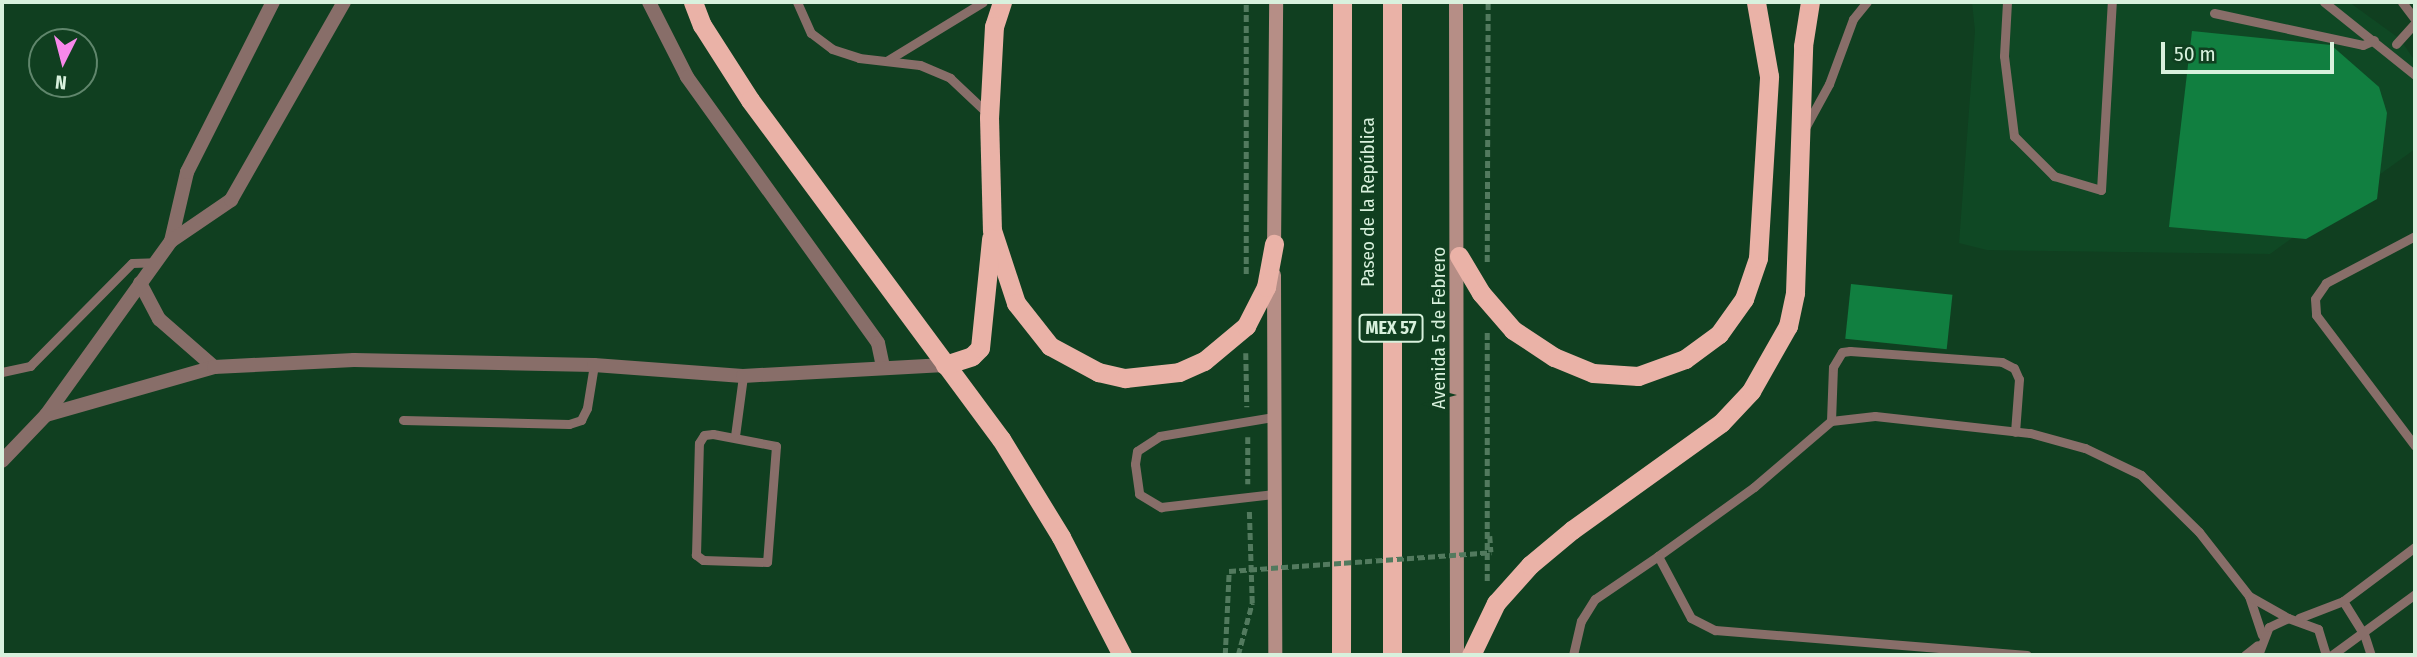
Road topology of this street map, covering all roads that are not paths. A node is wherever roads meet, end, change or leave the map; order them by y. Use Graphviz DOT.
graph roads {
  1 [pos="272,2"];
  2 [pos="345,2"];
  3 [pos="649,2"];
  4 [pos="693,2"];
  5 [pos="797,2"];
  6 [pos="983,2"];
  7 [pos="1002,2"];
  8 [pos="1276,2"];
  9 [pos="1342,2"];
  10 [pos="1392,2"];
  11 [pos="1456,2"];
  12 [pos="1756,2"];
  13 [pos="1810,2"];
  14 [pos="1867,2"];
  15 [pos="2007,2"];
  16 [pos="2112,2"];
  17 [pos="2325,2"];
  18 [pos="2402,2"];
  19 [pos="2214,13"];
  20 [pos="2415,21"];
  21 [pos="2374,40"];
  22 [pos="2396,44"];
  23 [pos="888,60"];
  24 [pos="2415,75"];
  25 [pos="989,117"];
  26 [pos="1800,137"];
  27 [pos="992,230"];
  28 [pos="2415,236"];
  29 [pos="171,241"];
  30 [pos="1274,244"];
  31 [pos="1459,256"];
  32 [pos="155,262"];
  33 [pos="140,283"];
  34 [pos="594,365"];
  35 [pos="945,365"];
  36 [pos="214,367"];
  37 [pos="883,367"];
  38 [pos="2,372"];
  39 [pos="743,376"];
  40 [pos="46,415"];
  41 [pos="1273,417"];
  42 [pos="403,420"];
  43 [pos="1832,421"];
  44 [pos="2015,432"];
  45 [pos="735,436"];
  46 [pos="2415,446"];
  47 [pos="2,461"];
  48 [pos="1274,495"];
  49 [pos="2415,547"];
  50 [pos="1658,556"];
  51 [pos="2415,594"];
  52 [pos="2249,596"];
  53 [pos="2343,601"];
  54 [pos="2288,618"];
  55 [pos="2299,618"];
  56 [pos="2364,634"];
  57 [pos="2262,635"];
  58 [pos="2258,650"];
  59 [pos="1122,655"];
  60 [pos="1275,655"];
  61 [pos="1341,655"];
  62 [pos="1392,655"];
  63 [pos="1457,655"];
  64 [pos="1471,655"];
  65 [pos="1573,655"];
  66 [pos="2023,655"];
  67 [pos="2245,655"];
  68 [pos="2326,655"];
  69 [pos="2332,655"];
  70 [pos="2371,655"];
  1 -- 29 [label="street"];
  2 -- 29 [label="street"];
  3 -- 37 [label="street"];
  4 -- 35 [label="highway"];
  5 -- 23 [label="lane"];
  6 -- 23 [label="lane"];
  7 -- 25 [label="highway"];
  8 -- 30 [label="main road"];
  9 -- 61 [label="highway, Paseo de la República / MEX 57"];
  10 -- 62 [label="highway, Paseo de la República / MEX 57"];
  11 -- 31 [label="main road, Avenida 5 de Febrero"];
  12 -- 31 [label="highway"];
  13 -- 26 [label="highway"];
  14 -- 26 [label="lane"];
  15 -- 16 [label="lane"];
  17 -- 21 [label="lane"];
  18 -- 20 [label="lane"];
  19 -- 21 [label="lane"];
  20 -- 22 [label="lane"];
  21 -- 24 [label="lane"];
  23 -- 25 [label="lane"];
  25 -- 27 [label="highway"];
  26 -- 64 [label="highway"];
  27 -- 30 [label="highway"];
  27 -- 35 [label="highway"];
  28 -- 46 [label="lane"];
  29 -- 32 [label="street"];
  30 -- 41 [label="main road"];
  31 -- 63 [label="main road, Avenida 5 de Febrero"];
  32 -- 33 [label="street"];
  32 -- 38 [label="lane"];
  33 -- 36 [label="street"];
  33 -- 40 [label="street"];
  34 -- 36 [label="street"];
  34 -- 39 [label="street"];
  34 -- 42 [label="lane"];
  35 -- 37 [label="street"];
  35 -- 59 [label="highway"];
  36 -- 40 [label="street"];
  37 -- 39 [label="street"];
  39 -- 45 [label="lane"];
  40 -- 47 [label="street"];
  41 -- 48 [label="main road"];
  41 -- 48 [label="lane"];
  43 -- 44 [label="lane"];
  43 -- 44 [label="lane"];
  43 -- 50 [label="lane"];
  44 -- 52 [label="lane"];
  45 -- 45 [label="lane"];
  48 -- 60 [label="main road"];
  49 -- 53 [label="lane"];
  50 -- 65 [label="lane"];
  50 -- 66 [label="lane"];
  51 -- 56 [label="lane"];
  52 -- 54 [label="lane"];
  52 -- 57 [label="lane"];
  53 -- 55 [label="lane"];
  53 -- 56 [label="lane"];
  54 -- 55 [label="lane"];
  54 -- 57 [label="lane"];
  55 -- 68 [label="lane"];
  56 -- 69 [label="lane"];
  56 -- 70 [label="lane"];
  57 -- 58 [label="lane"];
  58 -- 67 [label="lane"];
}
